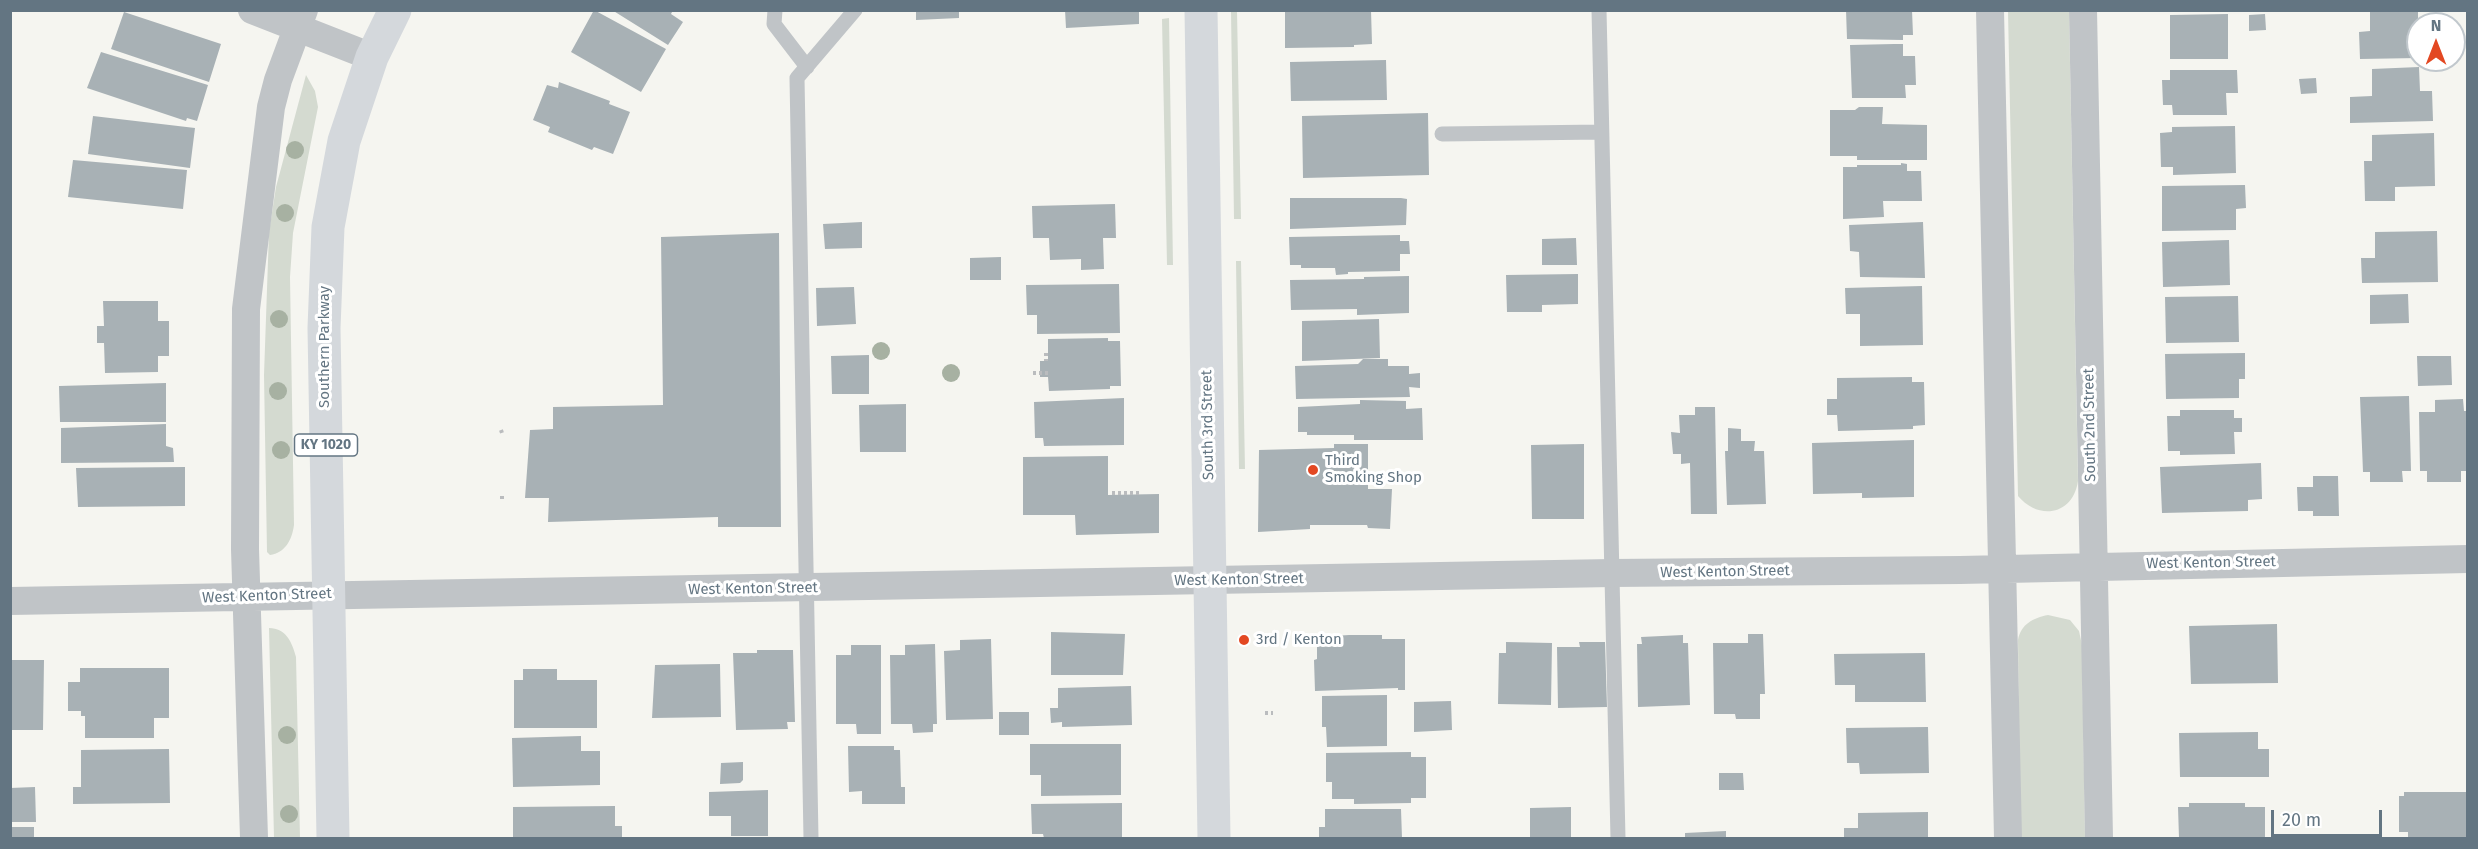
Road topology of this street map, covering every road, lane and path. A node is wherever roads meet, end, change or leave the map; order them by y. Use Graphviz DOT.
graph roads {
  1 [pos="252,10"];
  2 [pos="394,10"];
  3 [pos="775,10"];
  4 [pos="855,10"];
  5 [pos="1201,10"];
  6 [pos="1599,10"];
  7 [pos="1990,10"];
  8 [pos="2083,10"];
  9 [pos="301,19"];
  10 [pos="372,57"];
  11 [pos="807,67"];
  12 [pos="1601,132"];
  13 [pos="1443,134"];
  14 [pos="1046,353"];
  15 [pos="1046,361"];
  16 [pos="1033,373"];
  17 [pos="1048,373"];
  18 [pos="1112,493"];
  19 [pos="1140,493"];
  20 [pos="502,496"];
  21 [pos="502,502"];
  22 [pos="2468,559"];
  23 [pos="2095,566"];
  24 [pos="2003,568"];
  25 [pos="1612,573"];
  26 [pos="1210,580"];
  27 [pos="805,588"];
  28 [pos="329,594"];
  29 [pos="247,598"];
  30 [pos="10,601"];
  31 [pos="1265,713"];
  32 [pos="1273,713"];
  33 [pos="255,838"];
  34 [pos="333,838"];
  35 [pos="811,838"];
  36 [pos="1214,838"];
  37 [pos="1617,838"];
  38 [pos="2008,838"];
  39 [pos="2099,838"];
  1 -- 9 [label="street"];
  2 -- 10 [label="main road, Southern Parkway / KY 1020"];
  3 -- 11 [label="lane"];
  4 -- 11 [label="lane"];
  5 -- 26 [label="main road, South 3rd Street"];
  6 -- 12 [label="lane"];
  7 -- 24 [label="street"];
  8 -- 23 [label="street, South 2nd Street"];
  9 -- 10 [label="street"];
  9 -- 29 [label="street"];
  10 -- 28 [label="main road, Southern Parkway / KY 1020"];
  11 -- 27 [label="lane"];
  12 -- 13 [label="lane"];
  12 -- 25 [label="lane"];
  14 -- 15 [label="path"];
  16 -- 17 [label="path"];
  18 -- 19 [label="path"];
  20 -- 21 [label="path"];
  22 -- 23 [label="street, West Kenton Street"];
  23 -- 24 [label="street, West Kenton Street"];
  23 -- 39 [label="street, South 2nd Street"];
  24 -- 25 [label="street, West Kenton Street"];
  24 -- 38 [label="street"];
  25 -- 26 [label="street, West Kenton Street"];
  25 -- 37 [label="lane"];
  26 -- 27 [label="street, West Kenton Street"];
  26 -- 36 [label="main road, South 3rd Street"];
  27 -- 28 [label="street, West Kenton Street"];
  27 -- 35 [label="lane"];
  28 -- 29 [label="street, West Kenton Street"];
  28 -- 34 [label="main road, Southern Parkway / KY 1020"];
  29 -- 30 [label="street, West Kenton Street"];
  29 -- 33 [label="street"];
  31 -- 32 [label="path"];
}
